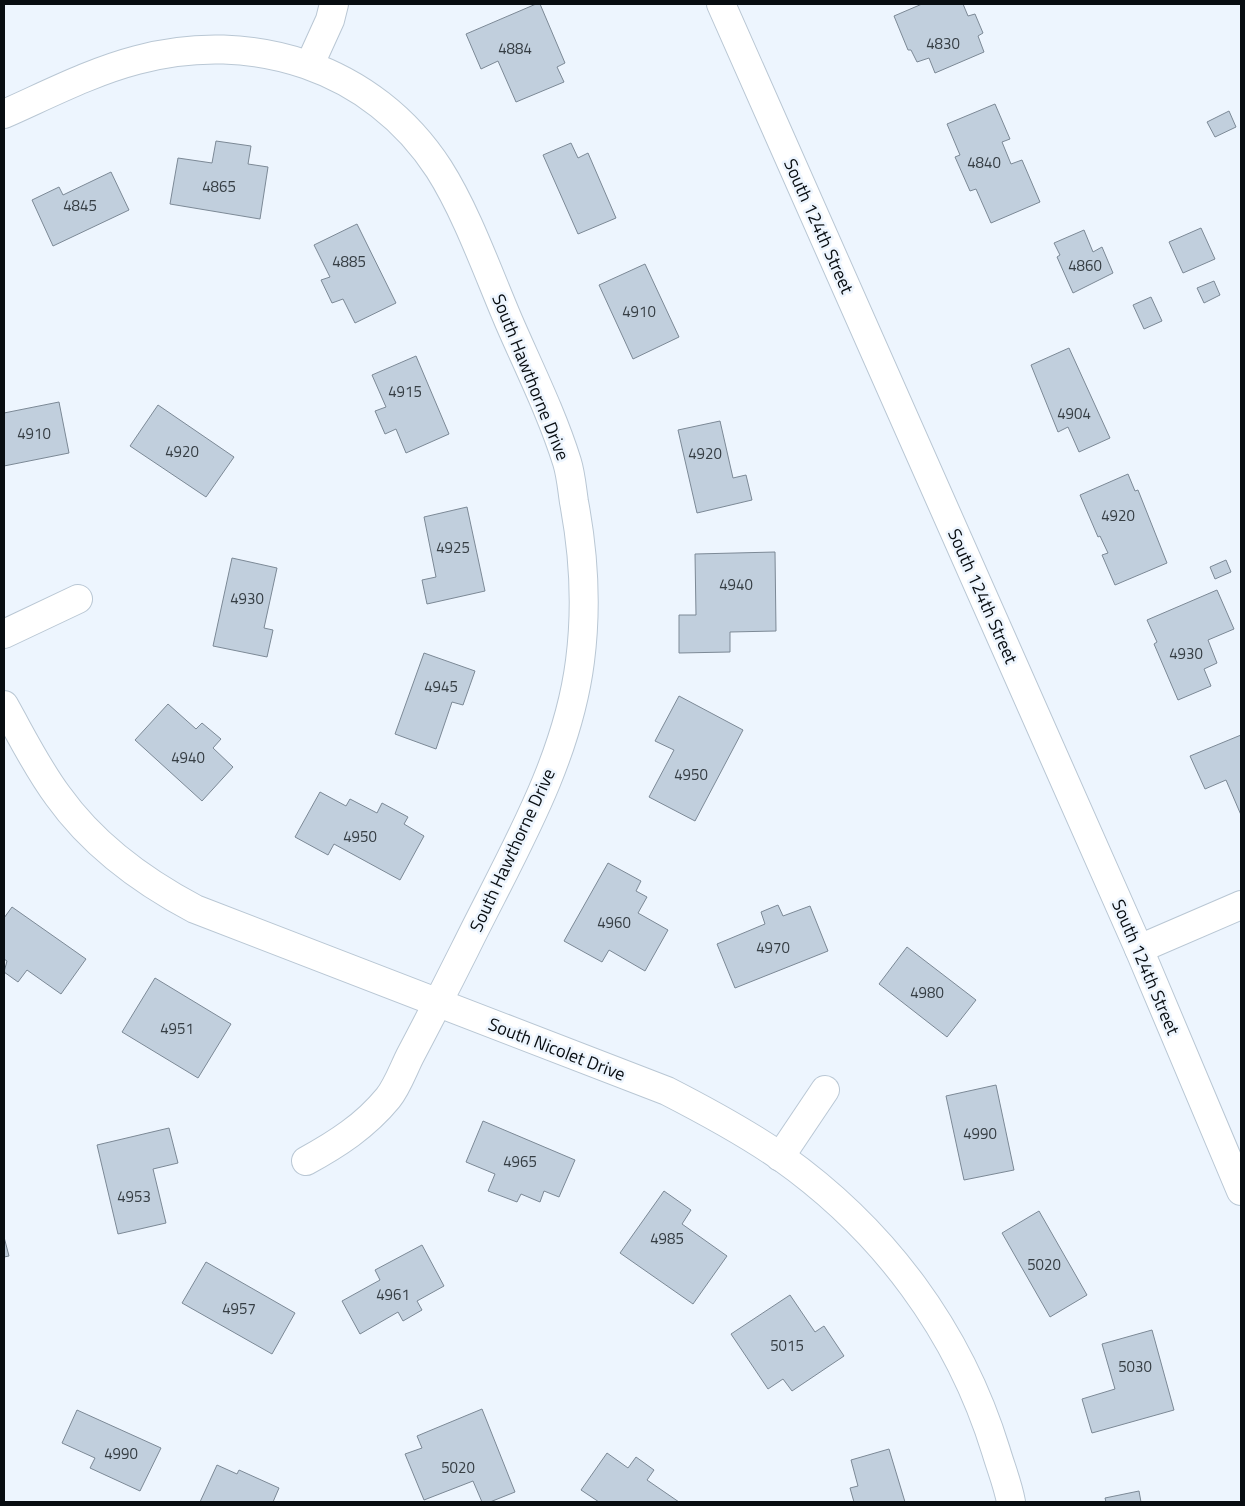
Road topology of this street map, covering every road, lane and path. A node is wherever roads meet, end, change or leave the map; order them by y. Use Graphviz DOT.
graph roads {
  1 [pos="334,4"];
  2 [pos="721,4"];
  3 [pos="310,64"];
  4 [pos="4,114"];
  5 [pos="78,600"];
  6 [pos="4,634"];
  7 [pos="4,705"];
  8 [pos="1241,904"];
  9 [pos="1139,949"];
  10 [pos="438,1003"];
  11 [pos="825,1090"];
  12 [pos="780,1157"];
  13 [pos="306,1161"];
  14 [pos="1241,1190"];
  15 [pos="1011,1502"];
  1 -- 3 [label="street"];
  2 -- 9 [label="street, South 124th Street"];
  3 -- 4 [label="street, South Hawthorne Drive"];
  3 -- 10 [label="street, South Hawthorne Drive"];
  5 -- 6 [label="street"];
  7 -- 10 [label="street, South Nicolet Drive"];
  8 -- 9 [label="street"];
  9 -- 14 [label="street, South 124th Street"];
  10 -- 12 [label="street, South Nicolet Drive"];
  10 -- 13 [label="street, South Hawthorne Drive"];
  11 -- 12 [label="street"];
  12 -- 15 [label="street, South Nicolet Drive"];
}
